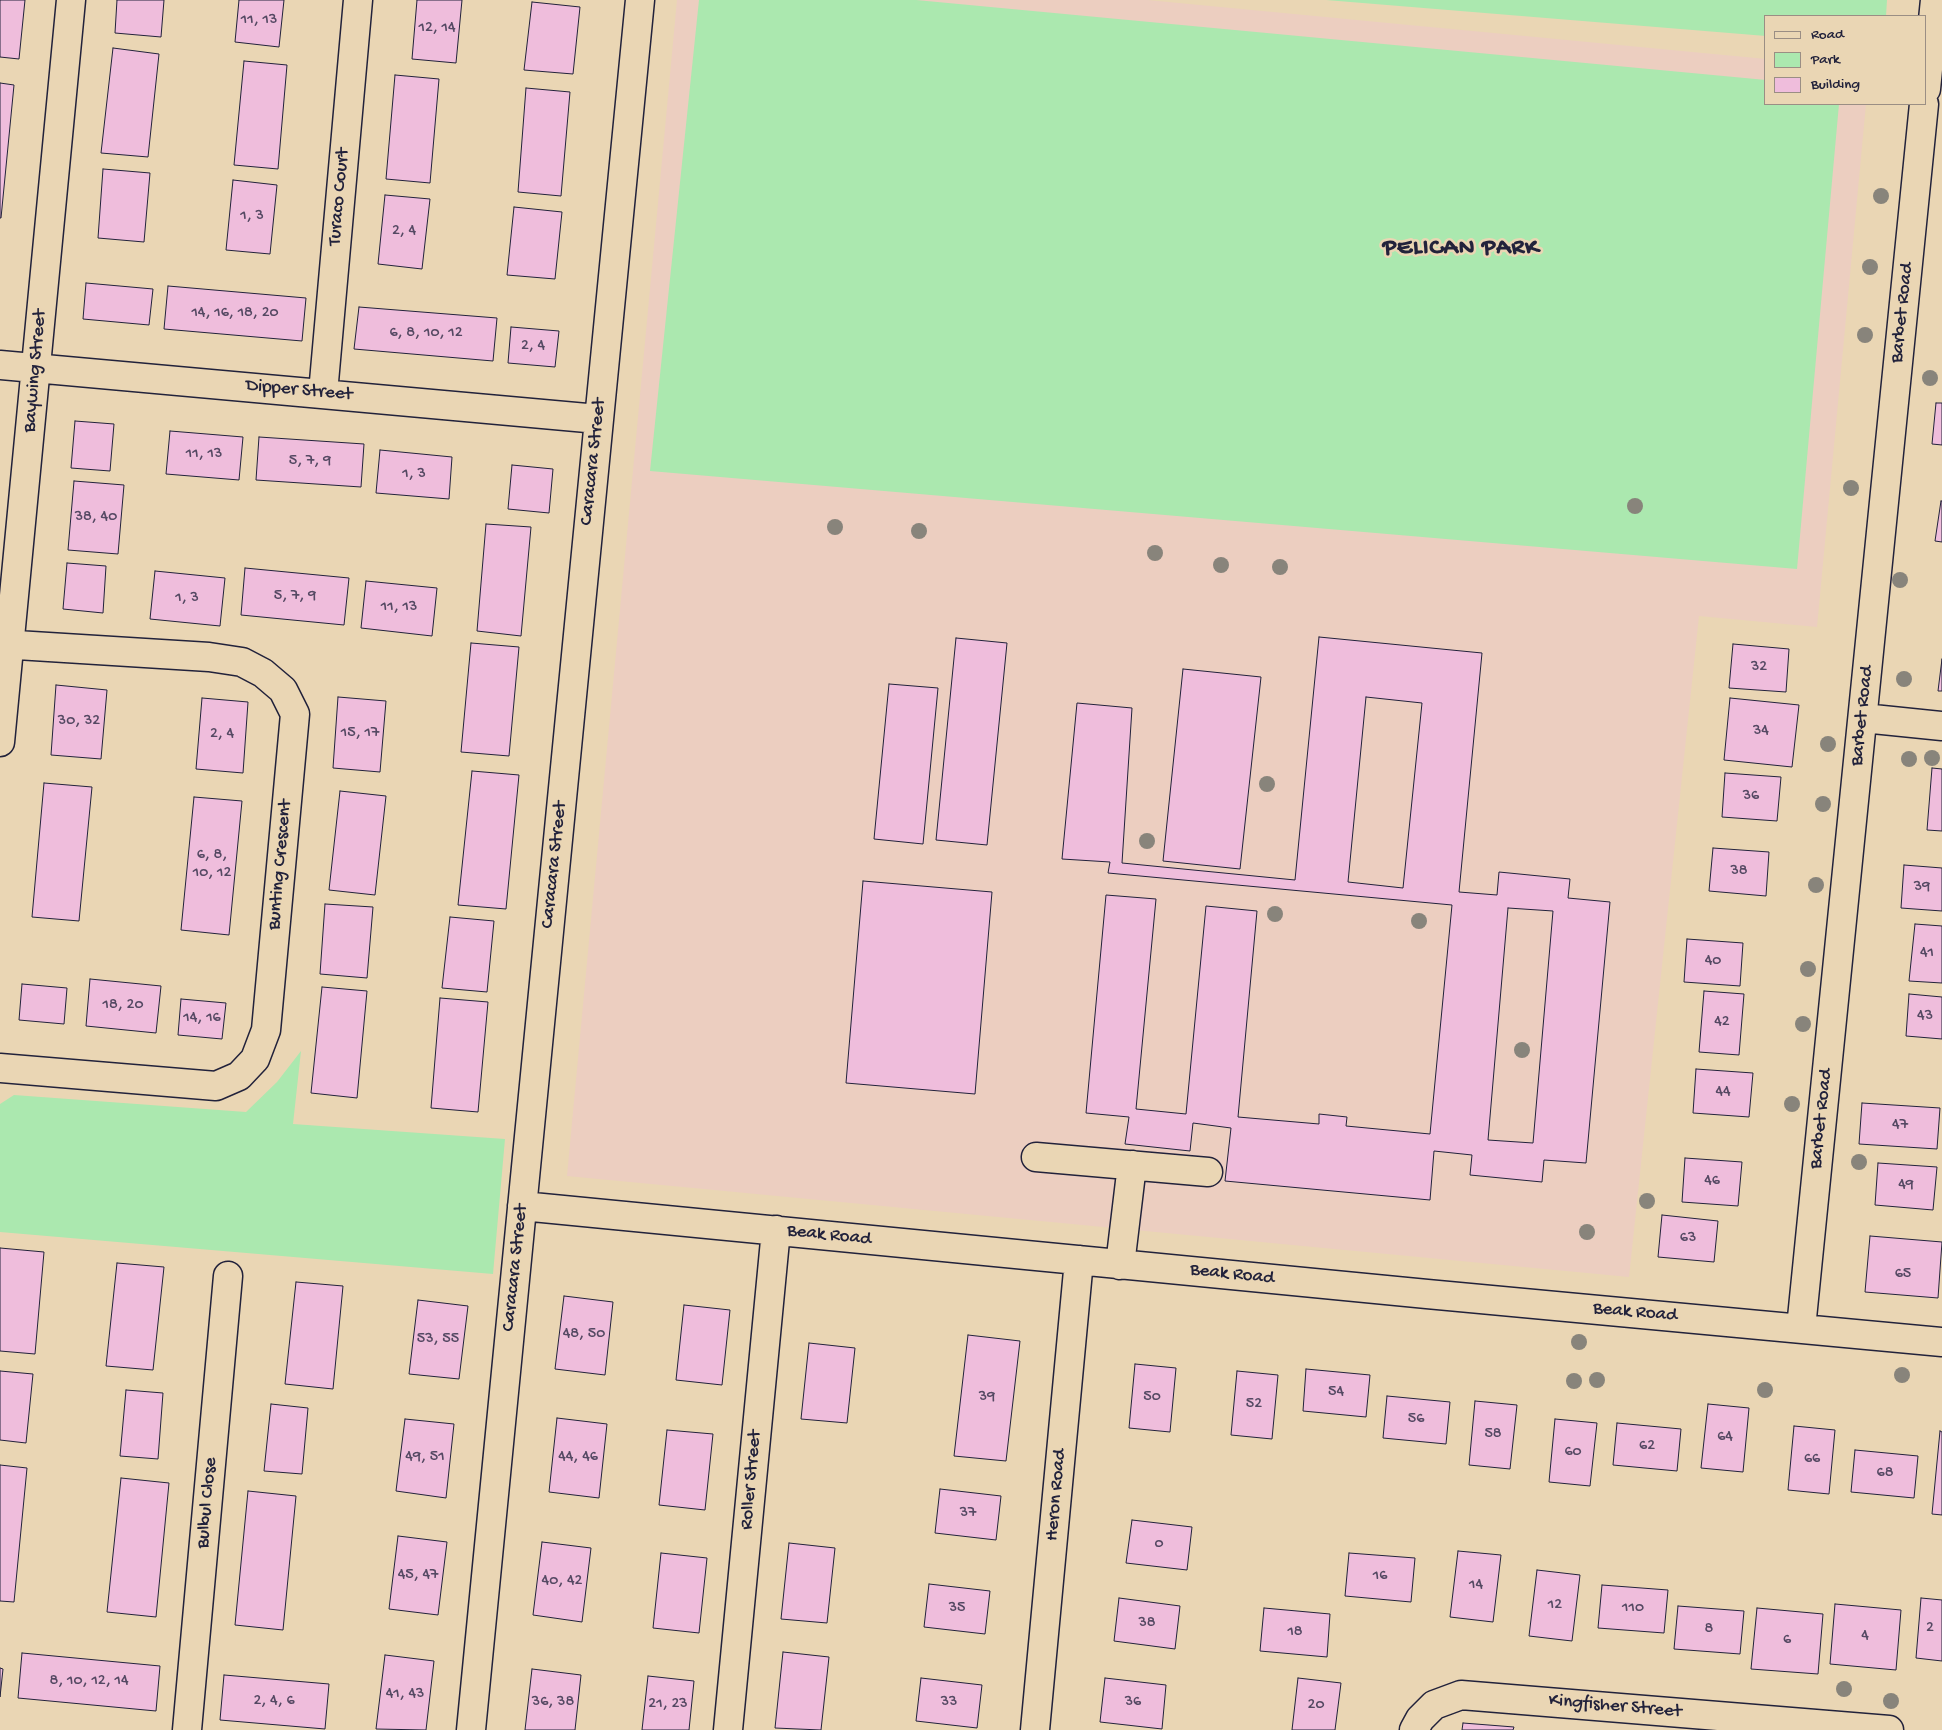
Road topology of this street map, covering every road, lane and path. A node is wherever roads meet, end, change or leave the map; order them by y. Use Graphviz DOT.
graph roads {
  1 [pos="71,0"];
  2 [pos="358,0"];
  3 [pos="640,0"];
  4 [pos="1935,0"];
  5 [pos="1927,79"];
  6 [pos="1924,105"];
  7 [pos="0,365"];
  8 [pos="36,369"];
  9 [pos="323,393"];
  10 [pos="598,419"];
  11 [pos="5,645"];
  12 [pos="1863,718"];
  13 [pos="1942,726"];
  14 [pos="0,742"];
  15 [pos="0,1068"];
  16 [pos="1036,1157"];
  17 [pos="1132,1166"];
  18 [pos="1208,1172"];
  19 [pos="522,1206"];
  20 [pos="776,1230"];
  21 [pos="1079,1260"];
  22 [pos="1120,1264"];
  23 [pos="228,1276"];
  24 [pos="1802,1328"];
  25 [pos="1942,1342"];
  26 [pos="187,1730"];
  27 [pos="471,1730"];
  28 [pos="728,1730"];
  29 [pos="1034,1730"];
  30 [pos="1414,1730"];
  31 [pos="1889,1730"];
  1 -- 8 [label="street, Baywing Street"];
  2 -- 9 [label="street, Turaco Court"];
  3 -- 10 [label="street, Caracara Street"];
  4 -- 5 [label="street"];
  6 -- 12 [label="street, Barbet Road"];
  7 -- 8 [label="street, Dipper Street"];
  8 -- 9 [label="street, Dipper Street"];
  8 -- 11 [label="street, Baywing Street"];
  9 -- 10 [label="street, Dipper Street"];
  10 -- 19 [label="street, Caracara Street"];
  11 -- 14 [label="street, Baywing Street"];
  11 -- 15 [label="street, Bunting Crescent"];
  12 -- 13 [label="street"];
  12 -- 24 [label="street, Barbet Road"];
  16 -- 17 [label="street"];
  17 -- 18 [label="street"];
  17 -- 22 [label="street"];
  19 -- 20 [label="street, Beak Road"];
  19 -- 27 [label="street, Caracara Street"];
  20 -- 21 [label="street, Beak Road"];
  20 -- 28 [label="street, Roller Street"];
  21 -- 22 [label="street, Beak Road"];
  21 -- 29 [label="street, Heron Road"];
  22 -- 24 [label="street, Beak Road"];
  23 -- 26 [label="street, Bulbul Close"];
  24 -- 25 [label="street, Beak Road"];
  30 -- 31 [label="street, Kingfisher Street"];
}
